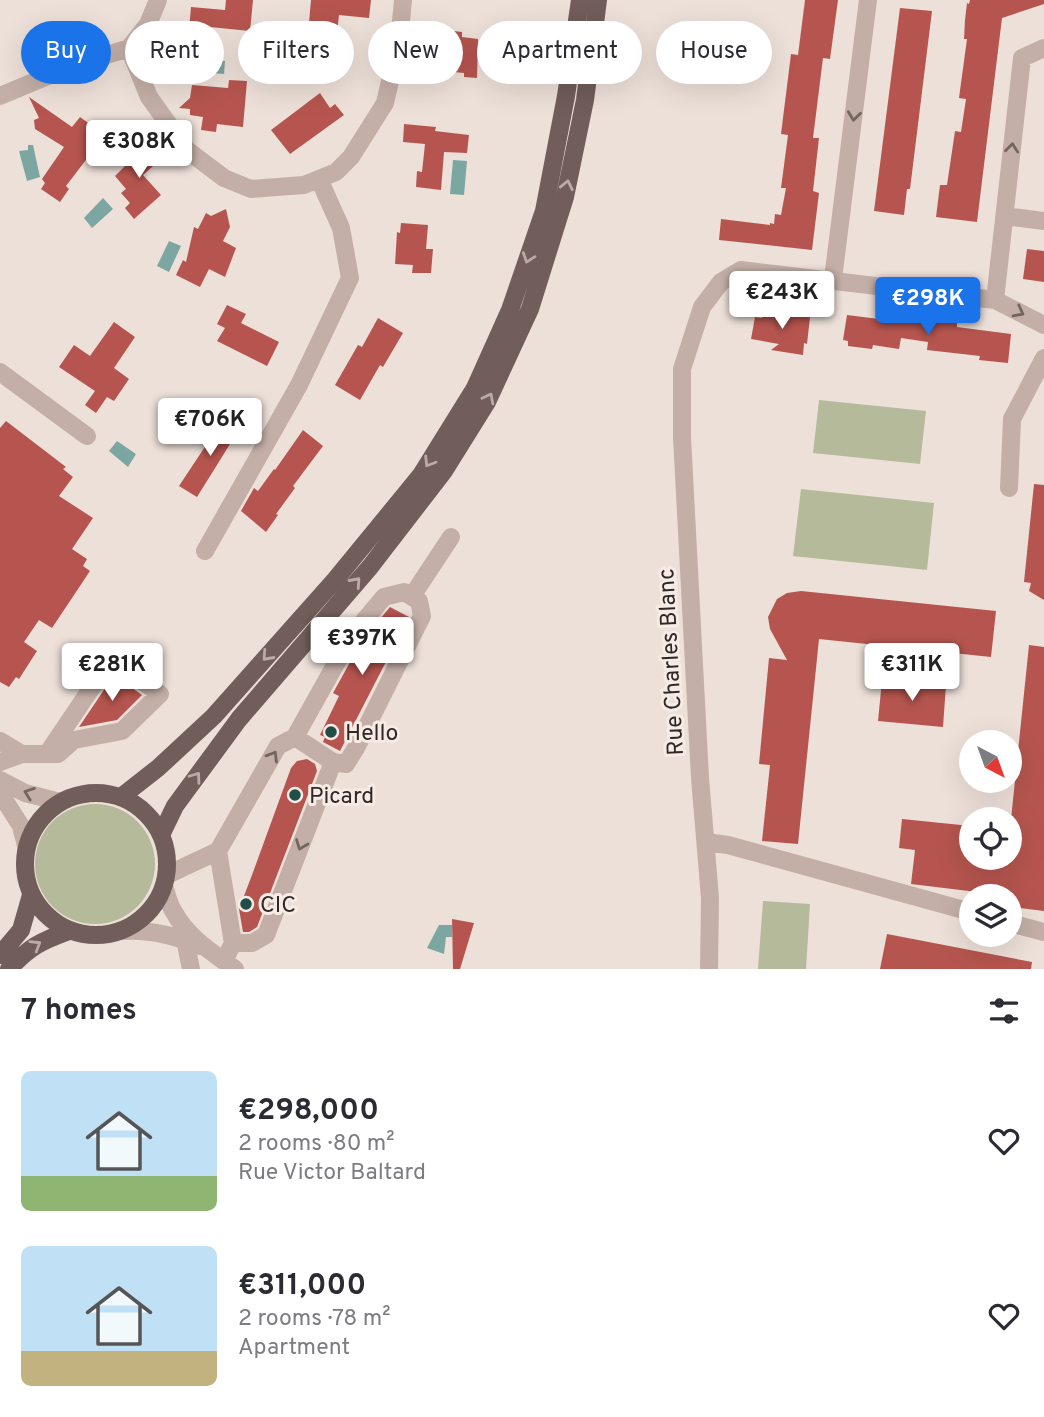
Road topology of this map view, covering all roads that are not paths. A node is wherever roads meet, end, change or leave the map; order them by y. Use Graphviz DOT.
graph roads {
  1 [pos="158,0"];
  2 [pos="403,0"];
  3 [pos="580,0"];
  4 [pos="598,0"];
  5 [pos="868,0"];
  6 [pos="149,21"];
  7 [pos="1044,48"];
  8 [pos="125,49"];
  9 [pos="144,84"];
  10 [pos="0,96"];
  11 [pos="319,179"];
  12 [pos="1005,216"];
  13 [pos="1044,221"];
  14 [pos="833,279"];
  15 [pos="995,300"];
  16 [pos="1044,325"];
  17 [pos="1044,358"];
  18 [pos="0,372"];
  19 [pos="88,436"];
  20 [pos="1009,488"];
  21 [pos="451,537"];
  22 [pos="205,551"];
  23 [pos="412,596"];
  24 [pos="295,737"];
  25 [pos="0,741"];
  26 [pos="22,754"];
  27 [pos="47,754"];
  28 [pos="0,762"];
  29 [pos="333,762"];
  30 [pos="0,780"];
  31 [pos="0,793"];
  32 [pos="121,797"];
  33 [pos="60,803"];
  34 [pos="161,835"];
  35 [pos="706,842"];
  36 [pos="26,846"];
  37 [pos="218,850"];
  38 [pos="165,881"];
  39 [pos="30,895"];
  40 [pos="959,909"];
  41 [pos="1022,926"];
  42 [pos="69,931"];
  43 [pos="122,931"];
  44 [pos="1044,932"];
  45 [pos="185,940"];
  46 [pos="233,943"];
  47 [pos="207,949"];
  48 [pos="0,955"];
  49 [pos="229,965"];
  50 [pos="9,969"];
  51 [pos="191,969"];
  52 [pos="709,969"];
  1 -- 6 [label="street"];
  2 -- 11 [label="street"];
  3 -- 32 [label="main road, one-way"];
  34 -- 4 [label="main road, one-way"];
  5 -- 14 [label="street, one-way"];
  12 -- 7 [label="street, one-way"];
  8 -- 10 [label="street"];
  9 -- 11 [label="street"];
  11 -- 22 [label="street"];
  12 -- 13 [label="street"];
  12 -- 15 [label="street"];
  14 -- 15 [label="street, Rue Charles Blanc"];
  14 -- 35 [label="street, Rue Charles Blanc"];
  15 -- 16 [label="street, Rue Charles Blanc, one-way"];
  17 -- 20 [label="street"];
  18 -- 19 [label="street"];
  21 -- 23 [label="street"];
  23 -- 24 [label="street"];
  23 -- 29 [label="street"];
  24 -- 29 [label="street"];
  37 -- 24 [label="street, one-way"];
  25 -- 26 [label="street"];
  26 -- 27 [label="street"];
  26 -- 28 [label="street"];
  27 -- 27 [label="street"];
  29 -- 46 [label="street, one-way"];
  33 -- 30 [label="street, one-way"];
  31 -- 36 [label="street"];
  32 -- 33 [label="main road"];
  32 -- 34 [label="main road"];
  33 -- 36 [label="main road"];
  34 -- 38 [label="main road"];
  35 -- 40 [label="street"];
  35 -- 52 [label="street, Rue Charles Blanc"];
  36 -- 39 [label="main road"];
  37 -- 38 [label="street"];
  37 -- 46 [label="street"];
  38 -- 43 [label="main road"];
  38 -- 47 [label="street"];
  39 -- 42 [label="main road"];
  39 -- 48 [label="main road"];
  41 -- 44 [label="street"];
  42 -- 43 [label="main road"];
  50 -- 42 [label="main road, one-way"];
  43 -- 45 [label="street"];
  45 -- 47 [label="street"];
  45 -- 51 [label="street"];
  46 -- 49 [label="street"];
  47 -- 49 [label="street"];
}
